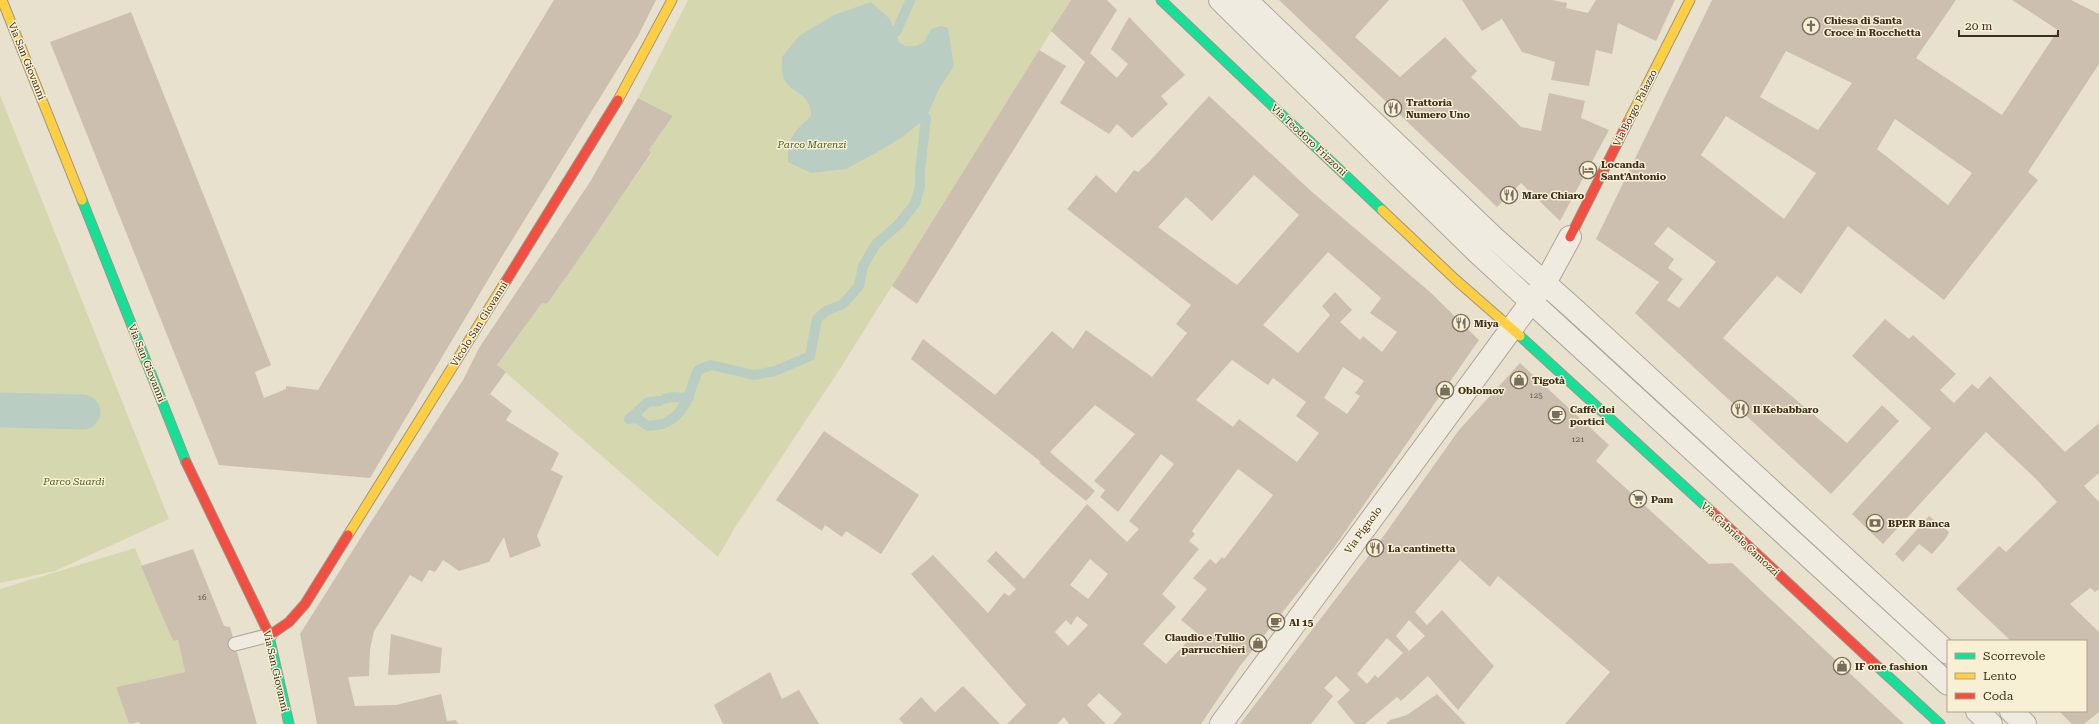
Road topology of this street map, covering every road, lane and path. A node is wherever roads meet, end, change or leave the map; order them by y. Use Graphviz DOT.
graph roads {
  1 [pos="2,0"];
  2 [pos="672,0"];
  3 [pos="1161,0"];
  4 [pos="1220,0"];
  5 [pos="1246,0"];
  6 [pos="1690,0"];
  7 [pos="1570,237"];
  8 [pos="1545,283"];
  9 [pos="1532,302"];
  10 [pos="1508,332"];
  11 [pos="270,635"];
  12 [pos="235,644"];
  13 [pos="1947,652"];
  14 [pos="1947,683"];
  15 [pos="1978,712"];
  16 [pos="2012,712"];
  17 [pos="289,724"];
  18 [pos="1221,724"];
  19 [pos="1940,724"];
  20 [pos="1991,724"];
  21 [pos="2025,724"];
  1 -- 11 [label="street, Via San Giovanni"];
  2 -- 11 [label="street, Vicolo San Giovanni"];
  3 -- 10 [label="street, Via Teodoro Frizzoni"];
  4 -- 9 [label="street"];
  5 -- 8 [label="street"];
  6 -- 7 [label="street, Via Borgo Palazzo"];
  7 -- 8 [label="street, Via Pignolo"];
  8 -- 9 [label="street, Via Pignolo"];
  8 -- 13 [label="street"];
  9 -- 10 [label="street, Via Pignolo"];
  9 -- 14 [label="street"];
  10 -- 18 [label="street, Via Pignolo"];
  10 -- 19 [label="street, Via Gabriele Camozzi"];
  11 -- 12 [label="lane"];
  11 -- 17 [label="street, Via San Giovanni"];
  15 -- 20 [label="street"];
  16 -- 21 [label="street"];
}
